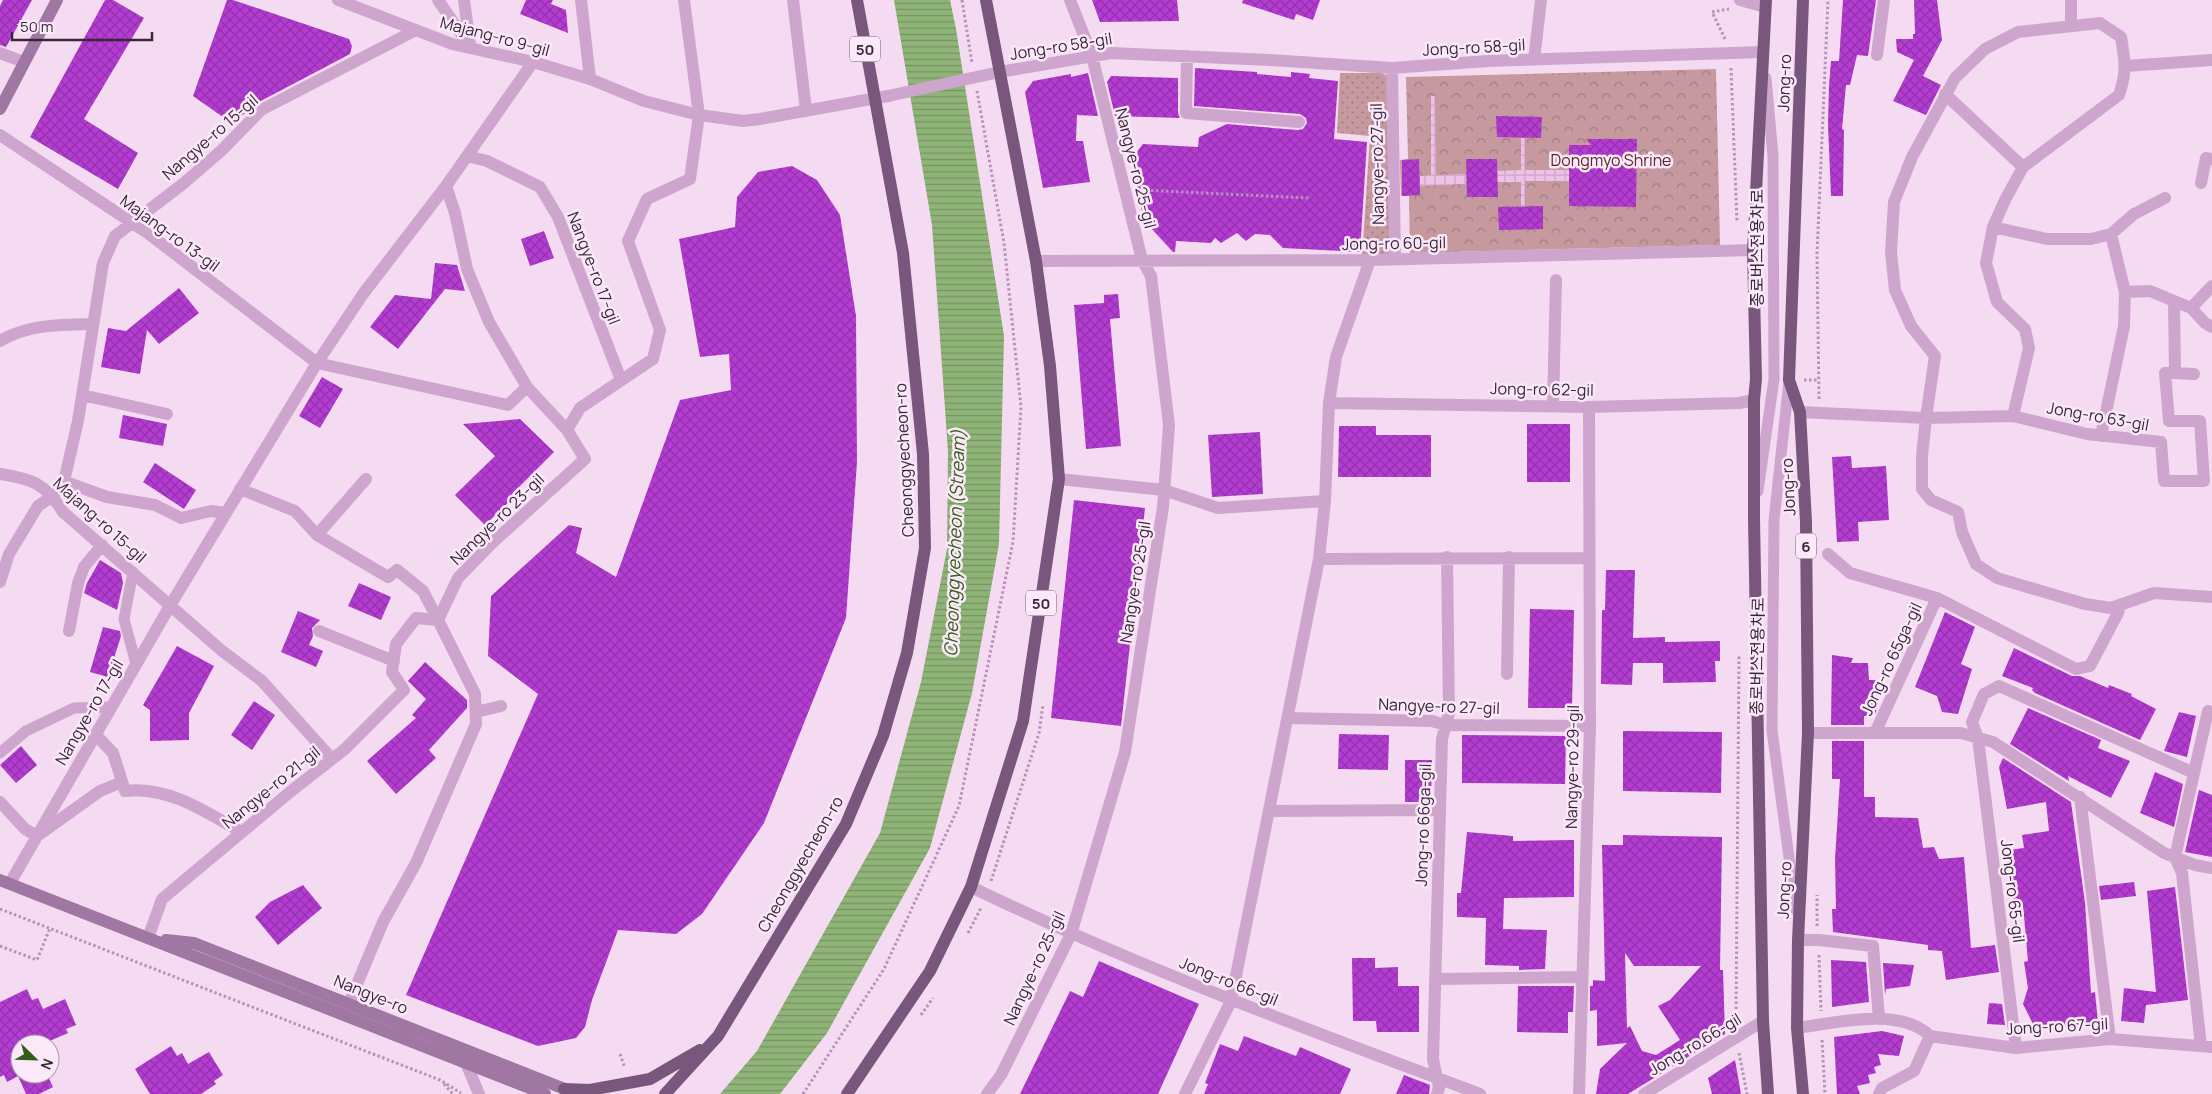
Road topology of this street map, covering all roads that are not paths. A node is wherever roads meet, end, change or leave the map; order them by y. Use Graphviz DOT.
graph roads {
  1 [pos="56,0"];
  2 [pos="338,0"];
  3 [pos="438,0"];
  4 [pos="464,0"];
  5 [pos="581,0"];
  6 [pos="684,0"];
  7 [pos="793,0"];
  8 [pos="857,0"];
  9 [pos="986,0"];
  10 [pos="1070,0"];
  11 [pos="1541,0"];
  12 [pos="1740,0"];
  13 [pos="1803,0"];
  14 [pos="1884,0"];
  15 [pos="2071,0"];
  16 [pos="1766,3"];
  17 [pos="2072,26"];
  18 [pos="416,30"];
  19 [pos="1763,36"];
  20 [pos="471,48"];
  21 [pos="1763,52"];
  22 [pos="0,53"];
  23 [pos="1877,55"];
  24 [pos="1092,56"];
  25 [pos="1187,56"];
  26 [pos="1534,60"];
  27 [pos="2212,60"];
  28 [pos="24,62"];
  29 [pos="533,62"];
  30 [pos="2126,66"];
  31 [pos="1392,68"];
  32 [pos="1000,72"];
  33 [pos="590,78"];
  34 [pos="1946,94"];
  35 [pos="874,99"];
  36 [pos="0,109"];
  37 [pos="806,110"];
  38 [pos="699,115"];
  39 [pos="1299,122"];
  40 [pos="0,135"];
  41 [pos="467,156"];
  42 [pos="2212,159"];
  43 [pos="2024,167"];
  44 [pos="2201,183"];
  45 [pos="446,186"];
  46 [pos="2165,198"];
  47 [pos="131,223"];
  48 [pos="1993,227"];
  49 [pos="2111,234"];
  50 [pos="1753,250"];
  51 [pos="1395,259"];
  52 [pos="1142,260"];
  53 [pos="1370,260"];
  54 [pos="1036,261"];
  55 [pos="1556,280"];
  56 [pos="2212,286"];
  57 [pos="2125,292"];
  58 [pos="2174,301"];
  59 [pos="2191,308"];
  60 [pos="92,324"];
  61 [pos="2212,328"];
  62 [pos="0,341"];
  63 [pos="317,363"];
  64 [pos="2175,373"];
  65 [pos="2194,374"];
  66 [pos="621,380"];
  67 [pos="1789,380"];
  68 [pos="527,387"];
  69 [pos="82,395"];
  70 [pos="1754,400"];
  71 [pos="1329,403"];
  72 [pos="1553,406"];
  73 [pos="1589,407"];
  74 [pos="1800,412"];
  75 [pos="167,414"];
  76 [pos="2013,416"];
  77 [pos="1926,418"];
  78 [pos="567,430"];
  79 [pos="2101,436"];
  80 [pos="0,474"];
  81 [pos="366,478"];
  82 [pos="1059,479"];
  83 [pos="63,480"];
  84 [pos="240,489"];
  85 [pos="1164,490"];
  86 [pos="53,496"];
  87 [pos="1325,501"];
  88 [pos="226,513"];
  89 [pos="1754,520"];
  90 [pos="317,535"];
  91 [pos="102,545"];
  92 [pos="1828,554"];
  93 [pos="1447,557"];
  94 [pos="1508,557"];
  95 [pos="1319,558"];
  96 [pos="1589,558"];
  97 [pos="133,572"];
  98 [pos="0,582"];
  99 [pos="2212,597"];
  100 [pos="1937,598"];
  101 [pos="171,604"];
  102 [pos="2120,605"];
  103 [pos="438,620"];
  104 [pos="69,630"];
  105 [pos="319,631"];
  106 [pos="394,661"];
  107 [pos="136,664"];
  108 [pos="1507,674"];
  109 [pos="501,706"];
  110 [pos="111,707"];
  111 [pos="2208,711"];
  112 [pos="476,712"];
  113 [pos="1287,718"];
  114 [pos="1445,725"];
  115 [pos="1590,726"];
  116 [pos="1808,733"];
  117 [pos="1875,733"];
  118 [pos="95,734"];
  119 [pos="1978,738"];
  120 [pos="0,752"];
  121 [pos="332,759"];
  122 [pos="2194,773"];
  123 [pos="122,782"];
  124 [pos="2080,797"];
  125 [pos="0,802"];
  126 [pos="1440,810"];
  127 [pos="1269,811"];
  128 [pos="241,832"];
  129 [pos="37,836"];
  130 [pos="2175,857"];
  131 [pos="2212,868"];
  132 [pos="5,881"];
  133 [pos="972,887"];
  134 [pos="1071,934"];
  135 [pos="1798,936"];
  136 [pos="148,938"];
  137 [pos="1582,977"];
  138 [pos="1436,979"];
  139 [pos="1231,1001"];
  140 [pos="349,1003"];
  141 [pos="1879,1018"];
  142 [pos="1763,1021"];
  143 [pos="1797,1028"];
  144 [pos="1930,1036"];
  145 [pos="2110,1039"];
  146 [pos="711,1044"];
  147 [pos="2206,1047"];
  148 [pos="2016,1048"];
  149 [pos="466,1063"];
  150 [pos="1437,1078"];
  151 [pos="564,1088"];
  152 [pos="848,1093"];
  153 [pos="479,1094"];
  154 [pos="544,1094"];
  155 [pos="578,1094"];
  156 [pos="665,1094"];
  157 [pos="987,1094"];
  158 [pos="1185,1094"];
  159 [pos="1437,1094"];
  160 [pos="1480,1094"];
  161 [pos="1579,1094"];
  162 [pos="1644,1094"];
  163 [pos="1768,1094"];
  164 [pos="1804,1094"];
  165 [pos="1879,1094"];
  1 -- 28 [label="main road"];
  2 -- 18 [label="street, Majang-ro 9-gil"];
  3 -- 20 [label="street"];
  4 -- 20 [label="street"];
  5 -- 33 [label="street"];
  6 -- 38 [label="street"];
  7 -- 37 [label="street"];
  8 -- 35 [label="main road, Cheonggyecheon-ro / 50"];
  9 -- 32 [label="main road, 50"];
  10 -- 24 [label="street, Nangye-ro 25-gil"];
  11 -- 26 [label="street"];
  12 -- 16 [label="street, Jong-ro"];
  13 -- 67 [label="main road, Jong-ro / 6"];
  14 -- 23 [label="street"];
  15 -- 17 [label="street"];
  16 -- 19 [label="main road, Jong-ro"];
  17 -- 30 [label="street"];
  17 -- 34 [label="street"];
  18 -- 20 [label="street, Majang-ro 9-gil"];
  18 -- 47 [label="street, Nangye-ro 15-gil"];
  19 -- 21 [label="main road, Jong-ro"];
  19 -- 89 [label="lane, 종로버스전용차로"];
  20 -- 29 [label="street, Majang-ro 9-gil"];
  21 -- 26 [label="street, Jong-ro 58-gil"];
  21 -- 50 [label="main road, Jong-ro"];
  22 -- 28 [label="street"];
  24 -- 25 [label="street, Jong-ro 58-gil"];
  24 -- 32 [label="street, Jong-ro 58-gil"];
  24 -- 52 [label="street, Nangye-ro 25-gil"];
  25 -- 31 [label="street, Jong-ro 58-gil"];
  25 -- 39 [label="street"];
  26 -- 31 [label="street, Jong-ro 58-gil"];
  27 -- 30 [label="street"];
  28 -- 36 [label="main road"];
  29 -- 33 [label="street, Majang-ro 9-gil"];
  29 -- 41 [label="street, Nangye-ro 17-gil"];
  30 -- 43 [label="street"];
  31 -- 51 [label="street, Nangye-ro 27-gil"];
  32 -- 35 [label="street, Majang-ro 9-gil, bridge"];
  32 -- 54 [label="main road, 50"];
  33 -- 38 [label="street, Majang-ro 9-gil"];
  34 -- 43 [label="street"];
  34 -- 77 [label="street"];
  35 -- 37 [label="street, Majang-ro 9-gil"];
  35 -- 146 [label="main road, Cheonggyecheon-ro / 50"];
  37 -- 38 [label="street, Majang-ro 9-gil"];
  38 -- 66 [label="street"];
  40 -- 47 [label="street, Majang-ro 13-gil"];
  41 -- 45 [label="street, Nangye-ro 17-gil"];
  41 -- 66 [label="street, Nangye-ro 17-gil"];
  42 -- 44 [label="street"];
  43 -- 48 [label="street"];
  45 -- 63 [label="street, Nangye-ro 17-gil"];
  45 -- 68 [label="street"];
  46 -- 49 [label="street"];
  47 -- 60 [label="street, Nangye-ro 15-gil"];
  47 -- 63 [label="street, Majang-ro 13-gil"];
  48 -- 49 [label="street"];
  48 -- 76 [label="street"];
  49 -- 57 [label="street"];
  50 -- 51 [label="street, Jong-ro 60-gil"];
  50 -- 70 [label="main road, Jong-ro"];
  51 -- 53 [label="street, Jong-ro 60-gil"];
  52 -- 53 [label="street, Jong-ro 60-gil"];
  52 -- 54 [label="street, Jong-ro 60-gil"];
  52 -- 85 [label="street, Nangye-ro 25-gil"];
  53 -- 71 [label="street"];
  54 -- 82 [label="main road, 50"];
  55 -- 72 [label="street"];
  56 -- 59 [label="street"];
  57 -- 58 [label="street"];
  57 -- 79 [label="street"];
  58 -- 59 [label="street"];
  58 -- 64 [label="street"];
  59 -- 61 [label="street"];
  60 -- 62 [label="street"];
  60 -- 69 [label="street, Nangye-ro 15-gil"];
  63 -- 68 [label="street"];
  63 -- 84 [label="street, Nangye-ro 17-gil"];
  64 -- 65 [label="street"];
  64 -- 79 [label="street, Jong-ro 63-gil"];
  66 -- 78 [label="street"];
  67 -- 74 [label="main road, Jong-ro / 6"];
  67 -- 135 [label="lane, 종로버스전용차로"];
  68 -- 78 [label="street"];
  69 -- 75 [label="street"];
  69 -- 83 [label="street, Nangye-ro 15-gil"];
  70 -- 73 [label="street, Jong-ro 62-gil"];
  70 -- 89 [label="main road, Jong-ro"];
  71 -- 72 [label="street, Jong-ro 62-gil"];
  71 -- 87 [label="street"];
  72 -- 73 [label="street, Jong-ro 62-gil"];
  73 -- 96 [label="street, Nangye-ro 29-gil"];
  74 -- 77 [label="street, Jong-ro 63-gil"];
  74 -- 116 [label="main road, Jong-ro / 6"];
  76 -- 77 [label="street, Jong-ro 63-gil"];
  76 -- 79 [label="street, Jong-ro 63-gil"];
  77 -- 102 [label="street"];
  78 -- 103 [label="street, Nangye-ro 23-gil"];
  80 -- 86 [label="street, Majang-ro 15-gil"];
  81 -- 90 [label="street"];
  82 -- 85 [label="street"];
  82 -- 133 [label="main road, 50"];
  83 -- 86 [label="street, Nangye-ro 15-gil"];
  83 -- 88 [label="street, Majang-ro 15-gil"];
  84 -- 88 [label="street, Nangye-ro 17-gil"];
  84 -- 90 [label="street"];
  85 -- 87 [label="street"];
  85 -- 134 [label="street, Nangye-ro 25-gil"];
  86 -- 91 [label="street, Majang-ro 15-gil"];
  86 -- 98 [label="street, Nangye-ro 15-gil"];
  87 -- 95 [label="street"];
  88 -- 101 [label="street, Nangye-ro 17-gil"];
  89 -- 142 [label="main road, Jong-ro"];
  90 -- 103 [label="street"];
  91 -- 97 [label="street, Majang-ro 15-gil"];
  91 -- 104 [label="street"];
  92 -- 100 [label="street"];
  93 -- 94 [label="street"];
  93 -- 95 [label="street"];
  93 -- 114 [label="street, Jong-ro 66ga-gil"];
  94 -- 96 [label="street"];
  94 -- 108 [label="street"];
  95 -- 113 [label="street"];
  96 -- 115 [label="street, Nangye-ro 29-gil"];
  97 -- 101 [label="street, Majang-ro 15-gil"];
  97 -- 107 [label="lane"];
  99 -- 102 [label="street"];
  100 -- 102 [label="street"];
  100 -- 117 [label="street, Jong-ro 65ga-gil"];
  101 -- 107 [label="street, Nangye-ro 17-gil"];
  101 -- 121 [label="street"];
  103 -- 106 [label="street"];
  103 -- 112 [label="street"];
  105 -- 106 [label="street"];
  106 -- 121 [label="street, Nangye-ro 21-gil"];
  107 -- 110 [label="street, Nangye-ro 17-gil"];
  109 -- 112 [label="street"];
  110 -- 118 [label="street, Nangye-ro 17-gil"];
  110 -- 120 [label="lane"];
  111 -- 122 [label="street"];
  112 -- 140 [label="street"];
  113 -- 114 [label="street, Nangye-ro 27-gil"];
  113 -- 127 [label="street"];
  114 -- 115 [label="street, Nangye-ro 27-gil"];
  114 -- 126 [label="street, Jong-ro 66ga-gil"];
  115 -- 137 [label="street, Nangye-ro 29-gil"];
  116 -- 117 [label="street"];
  116 -- 135 [label="main road, Jong-ro / 6"];
  117 -- 119 [label="street"];
  118 -- 123 [label="street"];
  118 -- 129 [label="street, Nangye-ro 17-gil"];
  119 -- 122 [label="street, Jong-ro 65-gil"];
  119 -- 124 [label="street"];
  119 -- 148 [label="street, Jong-ro 65-gil"];
  121 -- 128 [label="street, Nangye-ro 21-gil"];
  122 -- 130 [label="street"];
  123 -- 128 [label="street"];
  123 -- 129 [label="street"];
  124 -- 130 [label="street"];
  124 -- 145 [label="street"];
  125 -- 129 [label="street"];
  126 -- 127 [label="street"];
  126 -- 138 [label="street, Jong-ro 66ga-gil"];
  127 -- 139 [label="street"];
  128 -- 136 [label="street, Nangye-ro 21-gil"];
  129 -- 132 [label="street, Nangye-ro 17-gil"];
  130 -- 131 [label="street"];
  130 -- 147 [label="street"];
  132 -- 136 [label="main road, Nangye-ro"];
  133 -- 134 [label="street, Jong-ro 66-gil"];
  133 -- 152 [label="main road, 50"];
  134 -- 139 [label="street, Jong-ro 66-gil"];
  134 -- 157 [label="street, Nangye-ro 25-gil"];
  135 -- 141 [label="street"];
  135 -- 143 [label="main road, Jong-ro / 6"];
  136 -- 140 [label="main road, Nangye-ro"];
  136 -- 149 [label="main road, Nangye-ro"];
  137 -- 138 [label="street"];
  137 -- 161 [label="street, Nangye-ro 29-gil"];
  138 -- 150 [label="street, Jong-ro 66ga-gil"];
  139 -- 150 [label="street, Jong-ro 66-gil"];
  139 -- 158 [label="street"];
  140 -- 151 [label="main road, Nangye-ro"];
  141 -- 143 [label="street, Jong-ro 67-gil"];
  141 -- 144 [label="street, Jong-ro 67-gil"];
  142 -- 162 [label="street, Jong-ro 66-gil"];
  142 -- 163 [label="main road, Jong-ro"];
  143 -- 164 [label="main road, Jong-ro / 6"];
  144 -- 148 [label="street, Jong-ro 67-gil"];
  144 -- 165 [label="street"];
  145 -- 147 [label="street, Jong-ro 67-gil"];
  145 -- 148 [label="street, Jong-ro 67-gil"];
  146 -- 151 [label="main road"];
  146 -- 156 [label="main road, Cheonggyecheon-ro / 50"];
  149 -- 153 [label="street"];
  149 -- 154 [label="main road, Nangye-ro"];
  150 -- 159 [label="street, Jong-ro 66ga-gil"];
  150 -- 160 [label="street, Jong-ro 66-gil"];
  151 -- 155 [label="main road, Nangye-ro"];
}
